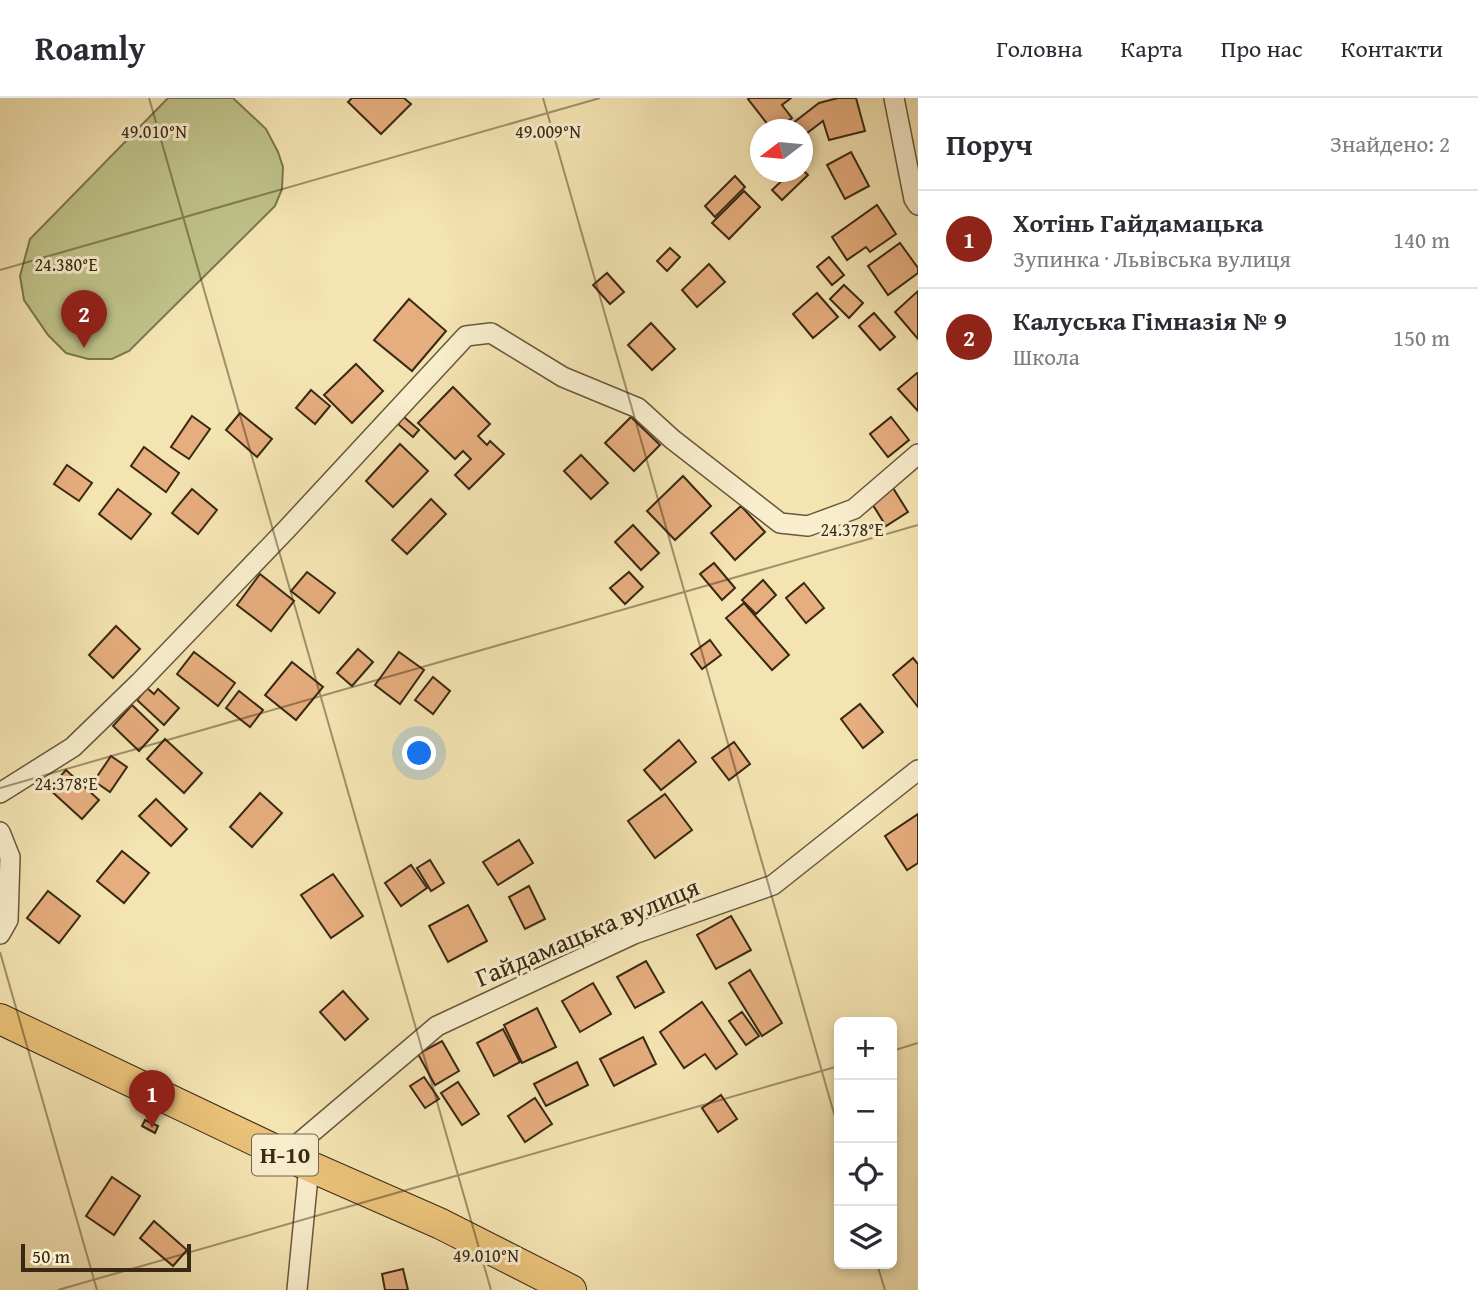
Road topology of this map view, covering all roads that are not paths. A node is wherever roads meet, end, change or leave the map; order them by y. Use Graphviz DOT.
graph roads {
  1 [pos="894,98"];
  2 [pos="918,205"];
  3 [pos="918,454"];
  4 [pos="918,770"];
  5 [pos="0,793"];
  6 [pos="0,832"];
  7 [pos="0,934"];
  8 [pos="0,1019"];
  9 [pos="297,1161"];
  10 [pos="298,1290"];
  11 [pos="571,1290"];
  1 -- 2 [label="street"];
  3 -- 5 [label="street"];
  4 -- 9 [label="street, Гайдамацька вулиця"];
  6 -- 7 [label="street"];
  8 -- 9 [label="main road, Н-10"];
  9 -- 10 [label="street"];
  9 -- 11 [label="main road, Н-10"];
}
